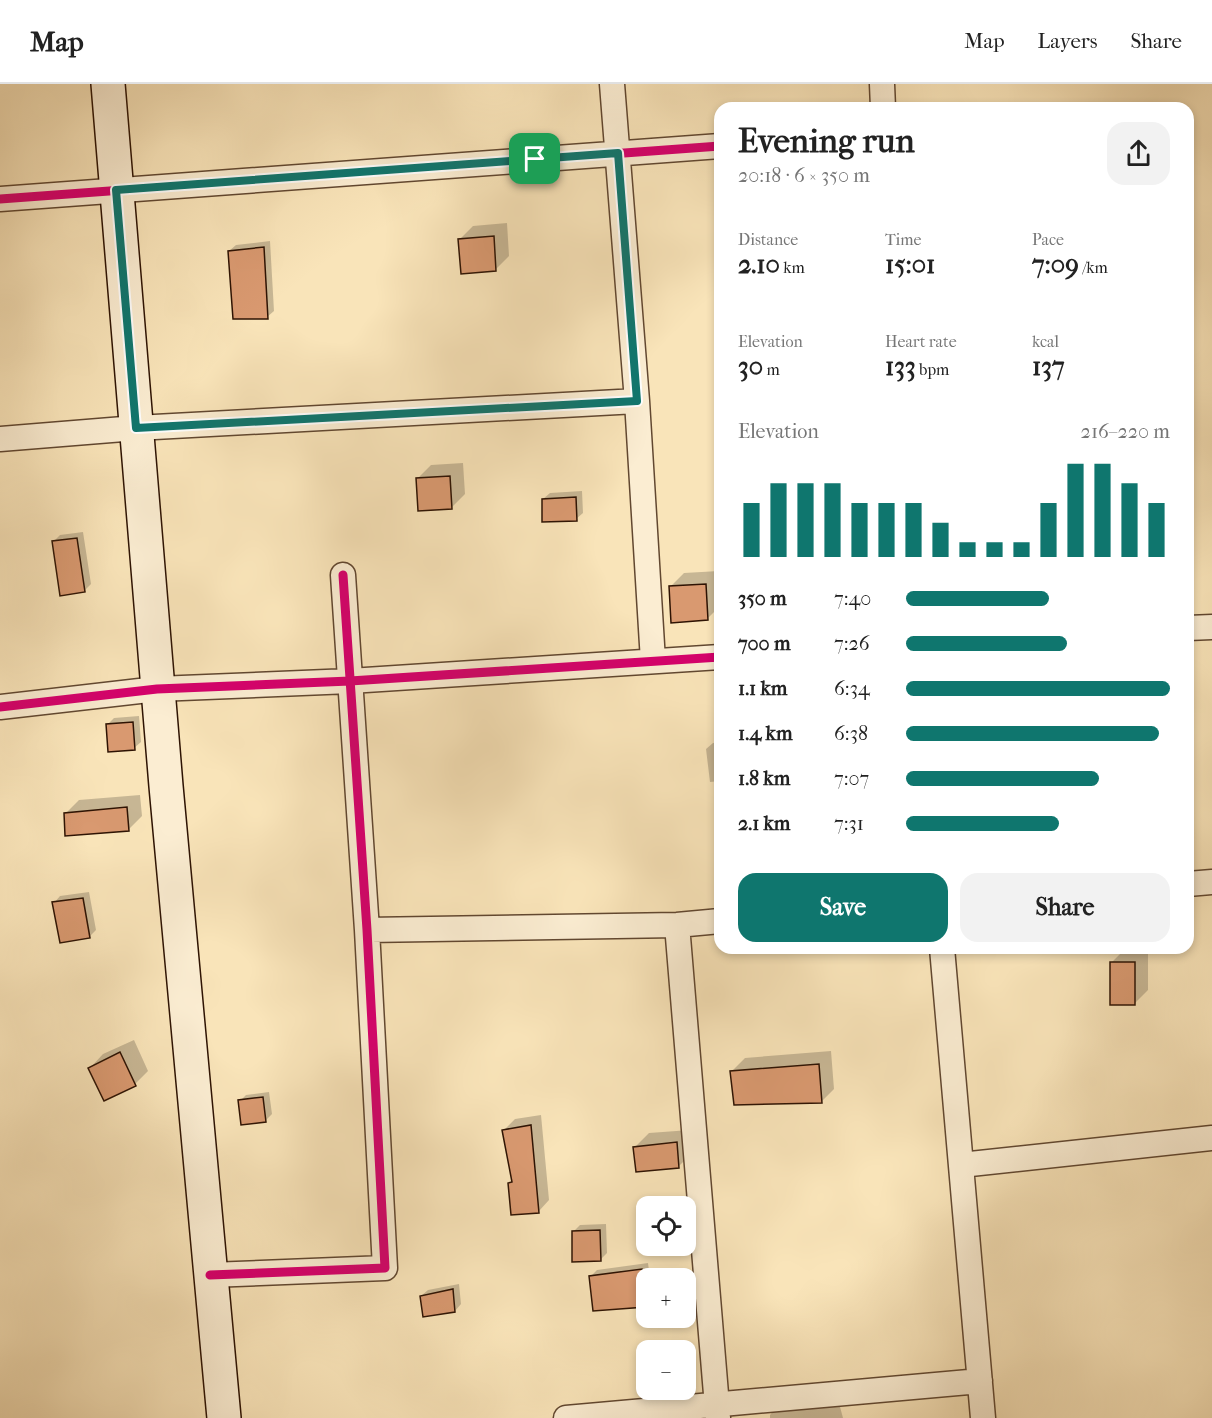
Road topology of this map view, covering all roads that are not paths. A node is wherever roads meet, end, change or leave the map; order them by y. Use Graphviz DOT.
graph roads {
  1 [pos="108,84"];
  2 [pos="612,84"];
  3 [pos="882,84"];
  4 [pos="883,102"];
  5 [pos="714,146"];
  6 [pos="618,153"];
  7 [pos="116,190"];
  8 [pos="0,199"];
  9 [pos="637,401"];
  10 [pos="136,428"];
  11 [pos="0,439"];
  12 [pos="342,575"];
  13 [pos="1212,627"];
  14 [pos="1194,628"];
  15 [pos="714,657"];
  16 [pos="653,661"];
  17 [pos="350,681"];
  18 [pos="158,689"];
  19 [pos="0,707"];
  20 [pos="1212,882"];
  21 [pos="1194,884"];
  22 [pos="714,922"];
  23 [pos="677,925"];
  24 [pos="367,930"];
  25 [pos="943,954"];
  26 [pos="1212,1138"];
  27 [pos="961,1165"];
  28 [pos="210,1275"];
  29 [pos="980,1381"];
  30 [pos="718,1411"];
  31 [pos="224,1418"];
  32 [pos="566,1418"];
  33 [pos="983,1418"];
  1 -- 7 [label="main road"];
  2 -- 6 [label="street"];
  3 -- 4 [label="street"];
  5 -- 6 [label="street"];
  6 -- 7 [label="street"];
  6 -- 9 [label="street"];
  7 -- 8 [label="street"];
  7 -- 10 [label="main road"];
  9 -- 10 [label="street"];
  9 -- 16 [label="street"];
  10 -- 11 [label="street"];
  10 -- 18 [label="main road"];
  12 -- 17 [label="street"];
  13 -- 14 [label="street"];
  15 -- 16 [label="street"];
  16 -- 17 [label="street"];
  17 -- 18 [label="street"];
  17 -- 24 [label="street"];
  18 -- 19 [label="street"];
  18 -- 28 [label="main road"];
  20 -- 21 [label="street"];
  22 -- 23 [label="street"];
  23 -- 24 [label="street"];
  23 -- 30 [label="street"];
  24 -- 28 [label="street"];
  25 -- 27 [label="street"];
  26 -- 27 [label="street"];
  27 -- 29 [label="street"];
  28 -- 31 [label="main road"];
  29 -- 30 [label="street"];
  29 -- 33 [label="street"];
  30 -- 32 [label="street"];
}
